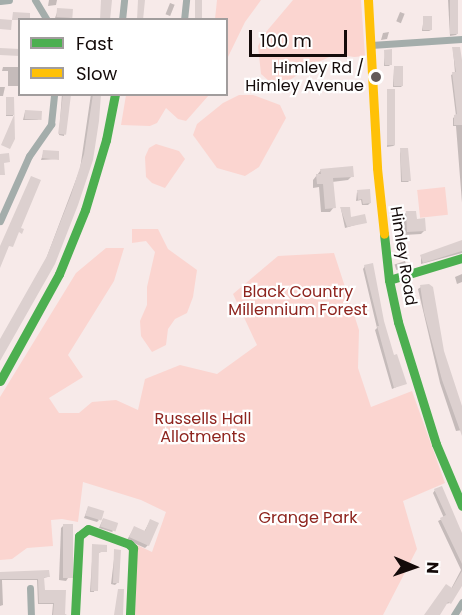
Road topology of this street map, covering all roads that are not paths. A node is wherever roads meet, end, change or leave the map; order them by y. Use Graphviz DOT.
graph roads {
  1 [pos="9,0"];
  2 [pos="34,0"];
  3 [pos="124,0"];
  4 [pos="186,0"];
  5 [pos="368,0"];
  6 [pos="0,1"];
  7 [pos="46,18"];
  8 [pos="122,18"];
  9 [pos="184,18"];
  10 [pos="462,39"];
  11 [pos="371,45"];
  12 [pos="54,96"];
  13 [pos="115,96"];
  14 [pos="0,221"];
  15 [pos="462,258"];
  16 [pos="389,280"];
  17 [pos="0,381"];
  18 [pos="462,506"];
  19 [pos="30,588"];
  20 [pos="462,602"];
  21 [pos="31,615"];
  22 [pos="75,615"];
  23 [pos="130,615"];
  24 [pos="454,615"];
  1 -- 6 [label="street"];
  2 -- 7 [label="street"];
  3 -- 8 [label="street"];
  4 -- 9 [label="street"];
  5 -- 11 [label="street, Himley Road"];
  10 -- 11 [label="street"];
  11 -- 16 [label="street, Himley Road"];
  12 -- 14 [label="street"];
  13 -- 17 [label="street"];
  15 -- 16 [label="street"];
  16 -- 18 [label="street, Himley Road"];
  19 -- 21 [label="street"];
  20 -- 24 [label="street"];
  22 -- 23 [label="street"];
}
